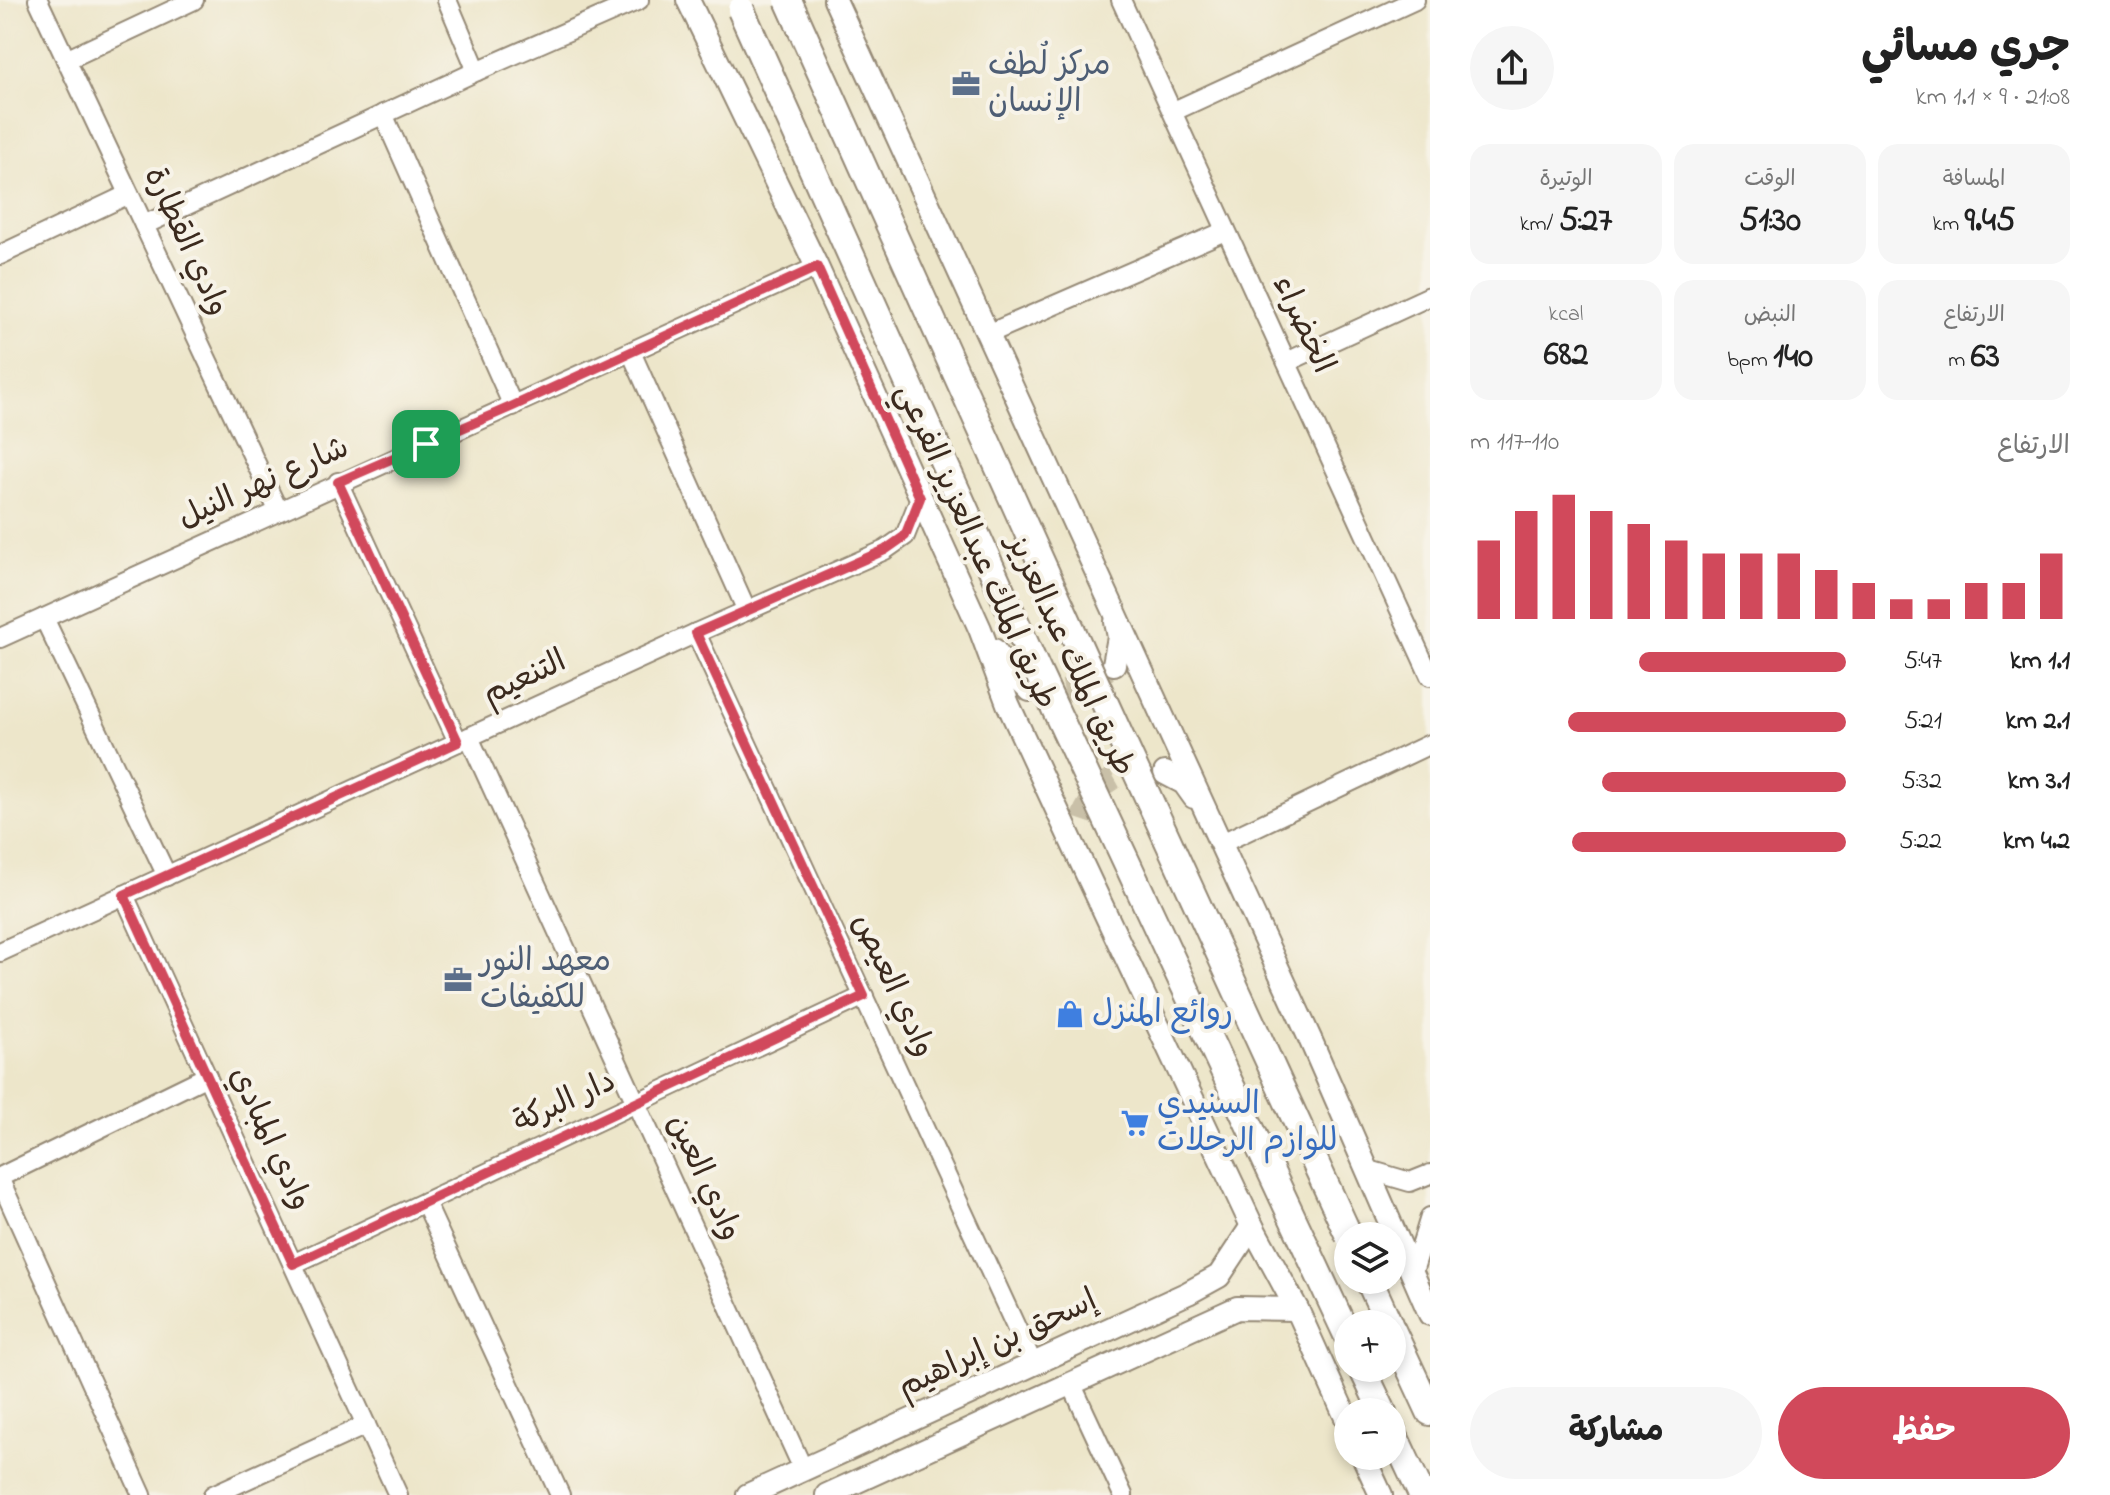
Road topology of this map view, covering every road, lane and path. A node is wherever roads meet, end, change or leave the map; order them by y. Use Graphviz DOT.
graph roads {
  1 [pos="38,0"];
  2 [pos="194,0"];
  3 [pos="447,0"];
  4 [pos="639,0"];
  5 [pos="688,0"];
  6 [pos="788,0"];
  7 [pos="835,0"];
  8 [pos="1121,0"];
  9 [pos="1415,0"];
  10 [pos="738,5"];
  11 [pos="66,60"];
  12 [pos="477,71"];
  13 [pos="1174,111"];
  14 [pos="383,114"];
  15 [pos="129,194"];
  16 [pos="144,225"];
  17 [pos="1225,231"];
  18 [pos="0,255"];
  19 [pos="817,267"];
  20 [pos="1430,296"];
  21 [pos="988,334"];
  22 [pos="631,352"];
  23 [pos="1287,362"];
  24 [pos="513,406"];
  25 [pos="338,482"];
  26 [pos="920,498"];
  27 [pos="278,510"];
  28 [pos="747,611"];
  29 [pos="1115,613"];
  30 [pos="44,618"];
  31 [pos="980,629"];
  32 [pos="2,630"];
  33 [pos="696,633"];
  34 [pos="1114,664"];
  35 [pos="1430,676"];
  36 [pos="1030,690"];
  37 [pos="464,740"];
  38 [pos="1430,744"];
  39 [pos="1165,773"];
  40 [pos="1207,814"];
  41 [pos="1081,820"];
  42 [pos="1220,844"];
  43 [pos="1077,853"];
  44 [pos="167,876"];
  45 [pos="124,895"];
  46 [pos="0,952"];
  47 [pos="864,996"];
  48 [pos="207,1076"];
  49 [pos="636,1103"];
  50 [pos="1369,1170"];
  51 [pos="1430,1174"];
  52 [pos="0,1178"];
  53 [pos="425,1202"];
  54 [pos="1430,1217"];
  55 [pos="1343,1222"];
  56 [pos="1252,1226"];
  57 [pos="293,1264"];
  58 [pos="1412,1275"];
  59 [pos="1188,1293"];
  60 [pos="1297,1309"];
  61 [pos="1335,1310"];
  62 [pos="1430,1314"];
  63 [pos="1204,1322"];
  64 [pos="1406,1360"];
  65 [pos="1033,1364"];
  66 [pos="1071,1383"];
  67 [pos="1337,1398"];
  68 [pos="1430,1412"];
  69 [pos="366,1425"];
  70 [pos="1406,1461"];
  71 [pos="803,1469"];
  72 [pos="1369,1470"];
  73 [pos="142,1495"];
  74 [pos="213,1495"];
  75 [pos="398,1495"];
  76 [pos="560,1495"];
  77 [pos="748,1495"];
  78 [pos="827,1495"];
  79 [pos="1123,1495"];
  80 [pos="1381,1495"];
  81 [pos="1422,1495"];
  1 -- 11 [label="street, وادي القطارة"];
  2 -- 11 [label="street"];
  3 -- 12 [label="street"];
  4 -- 12 [label="street"];
  5 -- 19 [label="street, طريق الملك عبدالعزيز الفرعي"];
  6 -- 55 [label="main road, طريق الملك عبدالعزيز, bridge"];
  7 -- 21 [label="street"];
  8 -- 13 [label="street, الخضراء"];
  9 -- 13 [label="street"];
  10 -- 61 [label="main road, طريق الملك عبدالعزيز, bridge"];
  11 -- 15 [label="street, وادي القطارة"];
  12 -- 14 [label="street"];
  13 -- 17 [label="street, الخضراء"];
  14 -- 16 [label="street"];
  14 -- 24 [label="street"];
  15 -- 16 [label="street, وادي القطارة"];
  15 -- 18 [label="street"];
  16 -- 27 [label="street, وادي القطارة"];
  17 -- 21 [label="street"];
  17 -- 23 [label="street, الخضراء"];
  19 -- 22 [label="street, شارع نهر النيل"];
  19 -- 26 [label="street, طريق الملك عبدالعزيز الفرعي"];
  20 -- 23 [label="street"];
  21 -- 29 [label="street"];
  22 -- 24 [label="street, شارع نهر النيل"];
  22 -- 28 [label="street"];
  23 -- 35 [label="street, الخضراء"];
  24 -- 25 [label="street, شارع نهر النيل"];
  25 -- 27 [label="street, شارع نهر النيل"];
  25 -- 37 [label="street, وادي العين"];
  26 -- 28 [label="street, التنعيم"];
  26 -- 31 [label="street, طريق الملك عبدالعزيز الفرعي"];
  27 -- 30 [label="street, شارع نهر النيل"];
  28 -- 33 [label="street, التنعيم"];
  29 -- 34 [label="street"];
  29 -- 40 [label="street"];
  30 -- 32 [label="street, شارع نهر النيل"];
  30 -- 44 [label="street"];
  31 -- 36 [label="street"];
  31 -- 43 [label="street, طريق الملك عبدالعزيز الفرعي"];
  33 -- 37 [label="street, التنعيم"];
  33 -- 47 [label="street, وادي العيص"];
  37 -- 44 [label="street, التنعيم"];
  37 -- 49 [label="street, وادي العين"];
  38 -- 42 [label="street"];
  39 -- 40 [label="street"];
  40 -- 42 [label="street"];
  41 -- 43 [label="street"];
  42 -- 50 [label="street"];
  43 -- 56 [label="street, طريق الملك عبدالعزيز الفرعي"];
  44 -- 45 [label="street, التنعيم"];
  45 -- 46 [label="street, التنعيم"];
  45 -- 48 [label="street, وادي المبادي"];
  47 -- 49 [label="street, دار البركة"];
  47 -- 65 [label="street, وادي العيص"];
  48 -- 52 [label="street"];
  48 -- 57 [label="street, وادي المبادي"];
  49 -- 53 [label="street, دار البركة"];
  49 -- 71 [label="street, وادي العين"];
  50 -- 51 [label="street"];
  50 -- 58 [label="street"];
  52 -- 73 [label="street"];
  53 -- 57 [label="street, دار البركة"];
  53 -- 76 [label="street"];
  54 -- 58 [label="street"];
  56 -- 59 [label="street, إسحق بن إبراهيم"];
  56 -- 60 [label="street, طريق الملك عبدالعزيز الفرعي"];
  57 -- 69 [label="street, وادي المبادي"];
  58 -- 62 [label="street"];
  59 -- 63 [label="street"];
  59 -- 65 [label="street, إسحق بن إبراهيم"];
  60 -- 63 [label="street, إسحق بن إبراهيم"];
  60 -- 67 [label="street, طريق الملك عبدالعزيز الفرعي"];
  63 -- 66 [label="street, إسحق بن إبراهيم"];
  64 -- 68 [label="main road"];
  65 -- 71 [label="street, إسحق بن إبراهيم"];
  66 -- 78 [label="street, إسحق بن إبراهيم"];
  66 -- 79 [label="street"];
  69 -- 74 [label="street"];
  69 -- 75 [label="street, وادي المبادي"];
  70 -- 81 [label="main road"];
  71 -- 77 [label="street, إسحق بن إبراهيم"];
  72 -- 80 [label="street"];
}
